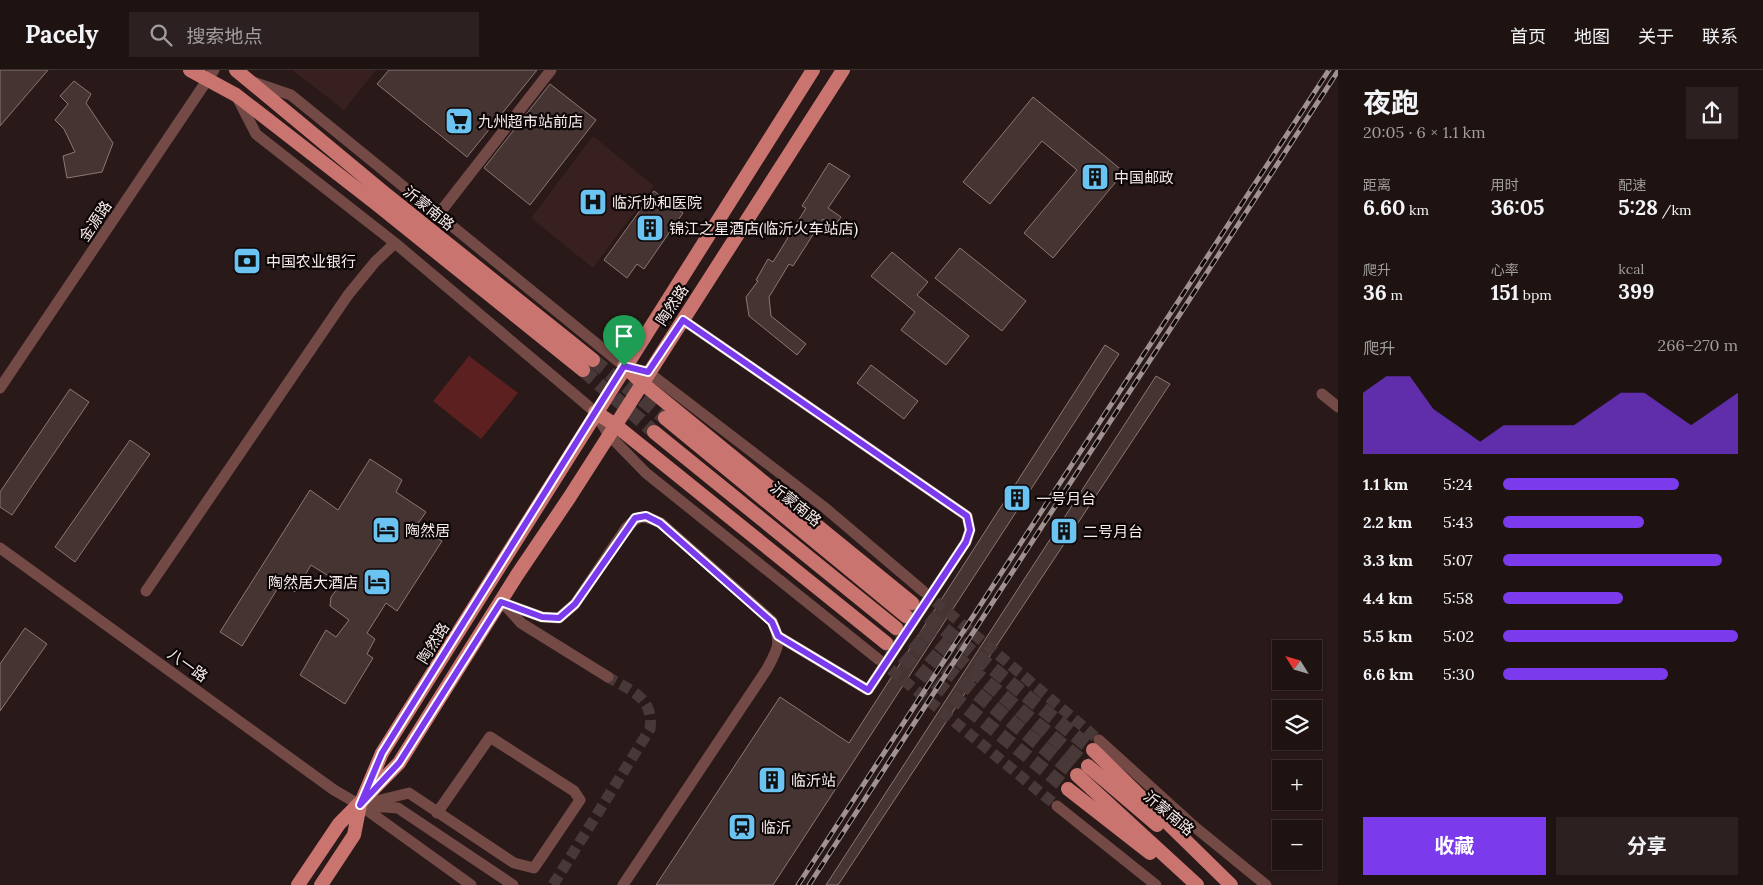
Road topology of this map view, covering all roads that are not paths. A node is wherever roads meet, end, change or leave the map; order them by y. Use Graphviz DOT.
graph roads {
  1 [pos="190,70"];
  2 [pos="236,70"];
  3 [pos="551,70"];
  4 [pos="813,70"];
  5 [pos="843,70"];
  6 [pos="211,73"];
  7 [pos="247,80"];
  8 [pos="236,95"];
  9 [pos="438,215"];
  10 [pos="395,243"];
  11 [pos="683,320"];
  12 [pos="593,360"];
  13 [pos="624,366"];
  14 [pos="583,370"];
  15 [pos="644,377"];
  16 [pos="0,388"];
  17 [pos="1322,394"];
  18 [pos="1338,407"];
  19 [pos="595,412"];
  20 [pos="665,418"];
  21 [pos="611,429"];
  22 [pos="654,432"];
  23 [pos="0,548"];
  24 [pos="146,591"];
  25 [pos="923,592"];
  26 [pos="501,602"];
  27 [pos="896,628"];
  28 [pos="778,636"];
  29 [pos="886,643"];
  30 [pos="878,659"];
  31 [pos="608,677"];
  32 [pos="1096,745"];
  33 [pos="1088,766"];
  34 [pos="1076,775"];
  35 [pos="1068,789"];
  36 [pos="360,805"];
  37 [pos="1057,806"];
  38 [pos="437,813"];
  39 [pos="298,885"];
  40 [pos="321,885"];
  41 [pos="471,885"];
  42 [pos="513,885"];
  43 [pos="624,885"];
  44 [pos="1156,885"];
  45 [pos="1191,885"];
  46 [pos="1197,885"];
  47 [pos="1230,885"];
  48 [pos="1266,885"];
  1 -- 6 [label="main road, 沂蒙南路"];
  2 -- 7 [label="main road, 沂蒙南路"];
  3 -- 9 [label="street"];
  4 -- 13 [label="main road, 陶然路"];
  5 -- 11 [label="main road, 陶然路"];
  6 -- 8 [label="main road, 沂蒙南路"];
  6 -- 16 [label="street, 金源路"];
  7 -- 9 [label="street"];
  7 -- 12 [label="main road, 沂蒙南路"];
  8 -- 10 [label="street"];
  8 -- 14 [label="main road, 沂蒙南路"];
  9 -- 13 [label="street"];
  10 -- 19 [label="street"];
  10 -- 24 [label="street"];
  11 -- 15 [label="main road, 陶然路"];
  11 -- 28 [label="street"];
  13 -- 15 [label="main road"];
  13 -- 19 [label="main road, 陶然路"];
  15 -- 20 [label="main road, 沂蒙南路"];
  15 -- 21 [label="main road, 陶然路"];
  15 -- 25 [label="street"];
  17 -- 18 [label="street"];
  19 -- 21 [label="main road"];
  19 -- 36 [label="main road, 陶然路"];
  21 -- 26 [label="main road, 陶然路"];
  21 -- 29 [label="main road"];
  21 -- 30 [label="street"];
  22 -- 27 [label="main road"];
  23 -- 36 [label="street, 八一路"];
  26 -- 28 [label="street"];
  26 -- 31 [label="street"];
  26 -- 36 [label="main road, 陶然路"];
  28 -- 43 [label="street"];
  32 -- 47 [label="main road"];
  32 -- 48 [label="street"];
  33 -- 47 [label="main road, 沂蒙南路"];
  34 -- 46 [label="main road"];
  35 -- 45 [label="main road"];
  36 -- 38 [label="street"];
  36 -- 39 [label="main road, 陶然路"];
  36 -- 40 [label="main road, 陶然路"];
  36 -- 41 [label="street, 八一路"];
  36 -- 42 [label="street"];
  37 -- 44 [label="street"];
  38 -- 38 [label="street"];
}
